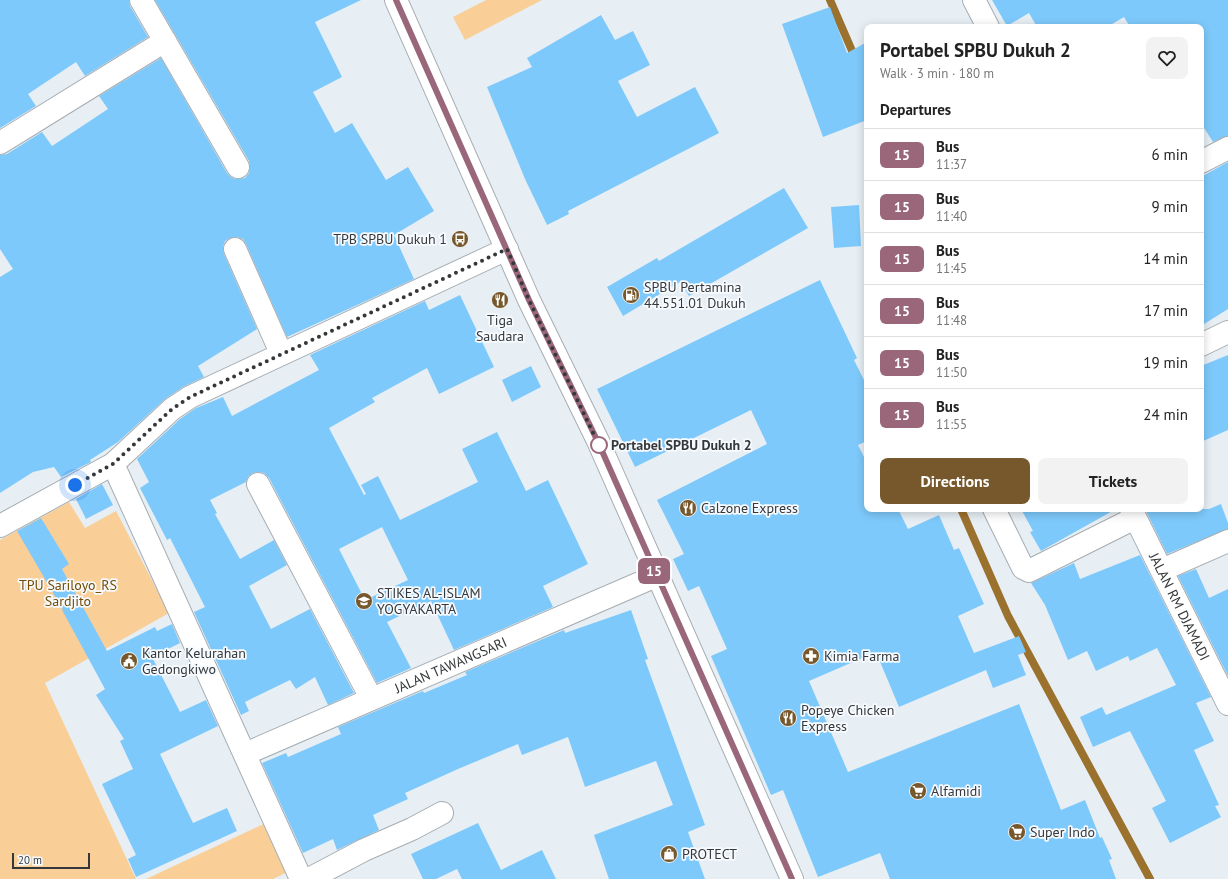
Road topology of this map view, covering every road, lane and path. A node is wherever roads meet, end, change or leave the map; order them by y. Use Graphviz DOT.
graph roads {
  1 [pos="141,0"];
  2 [pos="396,0"];
  3 [pos="974,0"];
  4 [pos="986,24"];
  5 [pos="166,40"];
  6 [pos="0,144"];
  7 [pos="1228,148"];
  8 [pos="1204,160"];
  9 [pos="238,167"];
  10 [pos="235,249"];
  11 [pos="507,249"];
  12 [pos="1228,332"];
  13 [pos="1204,344"];
  14 [pos="281,353"];
  15 [pos="113,464"];
  16 [pos="258,484"];
  17 [pos="995,512"];
  18 [pos="1133,514"];
  19 [pos="0,526"];
  20 [pos="1228,541"];
  21 [pos="1162,570"];
  22 [pos="656,576"];
  23 [pos="371,698"];
  24 [pos="1228,704"];
  25 [pos="245,754"];
  26 [pos="442,813"];
  27 [pos="299,878"];
  28 [pos="792,879"];
  1 -- 5 [label="street"];
  2 -- 11 [label="street"];
  3 -- 4 [label="street"];
  5 -- 6 [label="street"];
  5 -- 9 [label="street"];
  7 -- 8 [label="street"];
  10 -- 14 [label="street"];
  11 -- 14 [label="street"];
  11 -- 22 [label="street"];
  12 -- 13 [label="street"];
  14 -- 15 [label="street"];
  15 -- 19 [label="street"];
  15 -- 25 [label="street"];
  16 -- 23 [label="street"];
  17 -- 18 [label="street"];
  18 -- 21 [label="street, JALAN RM DJAMADI"];
  20 -- 21 [label="street"];
  21 -- 24 [label="street, JALAN RM DJAMADI"];
  22 -- 23 [label="street, JALAN TAWANGSARI"];
  22 -- 28 [label="street"];
  23 -- 25 [label="street, JALAN TAWANGSARI"];
  25 -- 27 [label="street"];
  26 -- 27 [label="street"];
}
